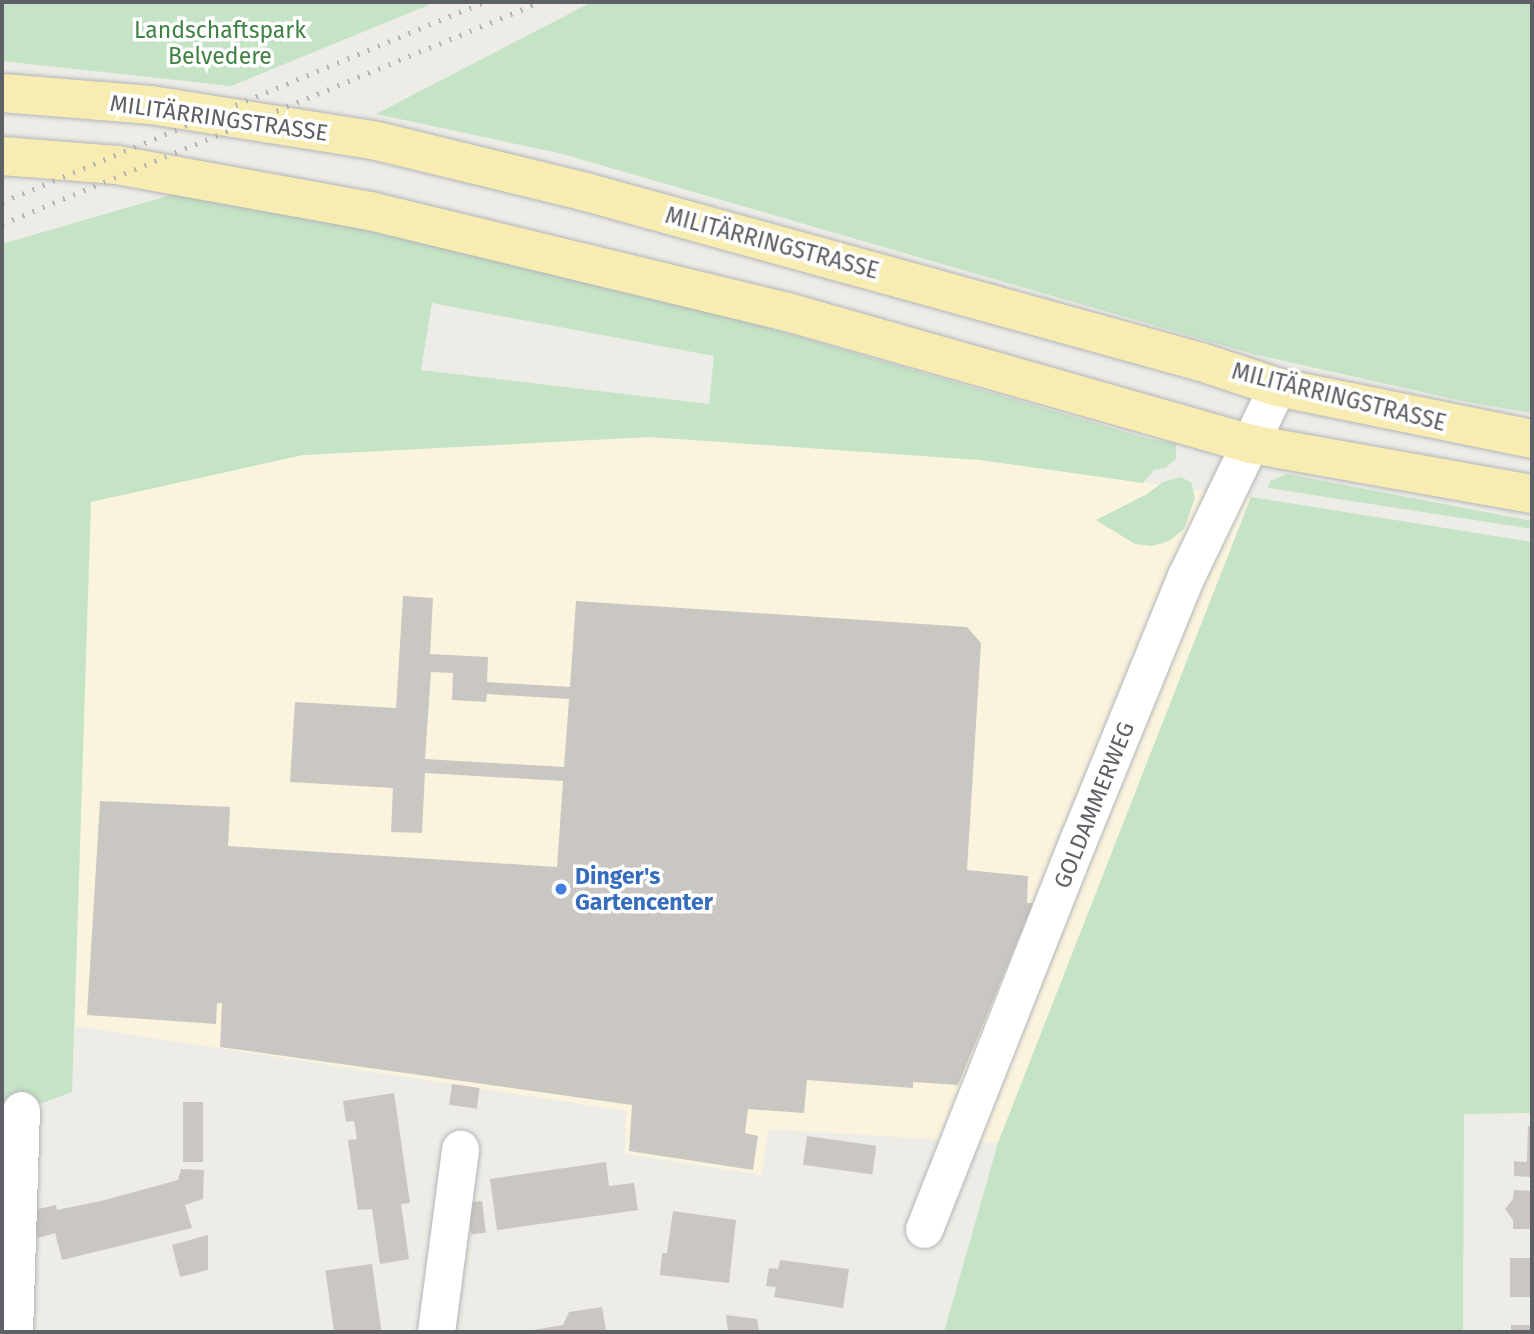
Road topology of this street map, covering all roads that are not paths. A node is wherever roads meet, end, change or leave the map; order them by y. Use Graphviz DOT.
graph roads {
  1 [pos="2,93"];
  2 [pos="2,156"];
  3 [pos="1277,387"];
  4 [pos="1532,439"];
  5 [pos="1251,444"];
  6 [pos="1532,494"];
  7 [pos="21,1110"];
  8 [pos="460,1149"];
  9 [pos="925,1229"];
  10 [pos="14,1332"];
  11 [pos="436,1332"];
  1 -- 3 [label="main road, MILITÄRRINGSTRASSE"];
  2 -- 5 [label="main road"];
  3 -- 4 [label="main road, MILITÄRRINGSTRASSE"];
  3 -- 5 [label="street, GOLDAMMERWEG"];
  5 -- 6 [label="main road"];
  5 -- 9 [label="street, GOLDAMMERWEG"];
  7 -- 10 [label="street"];
  8 -- 11 [label="street"];
}
